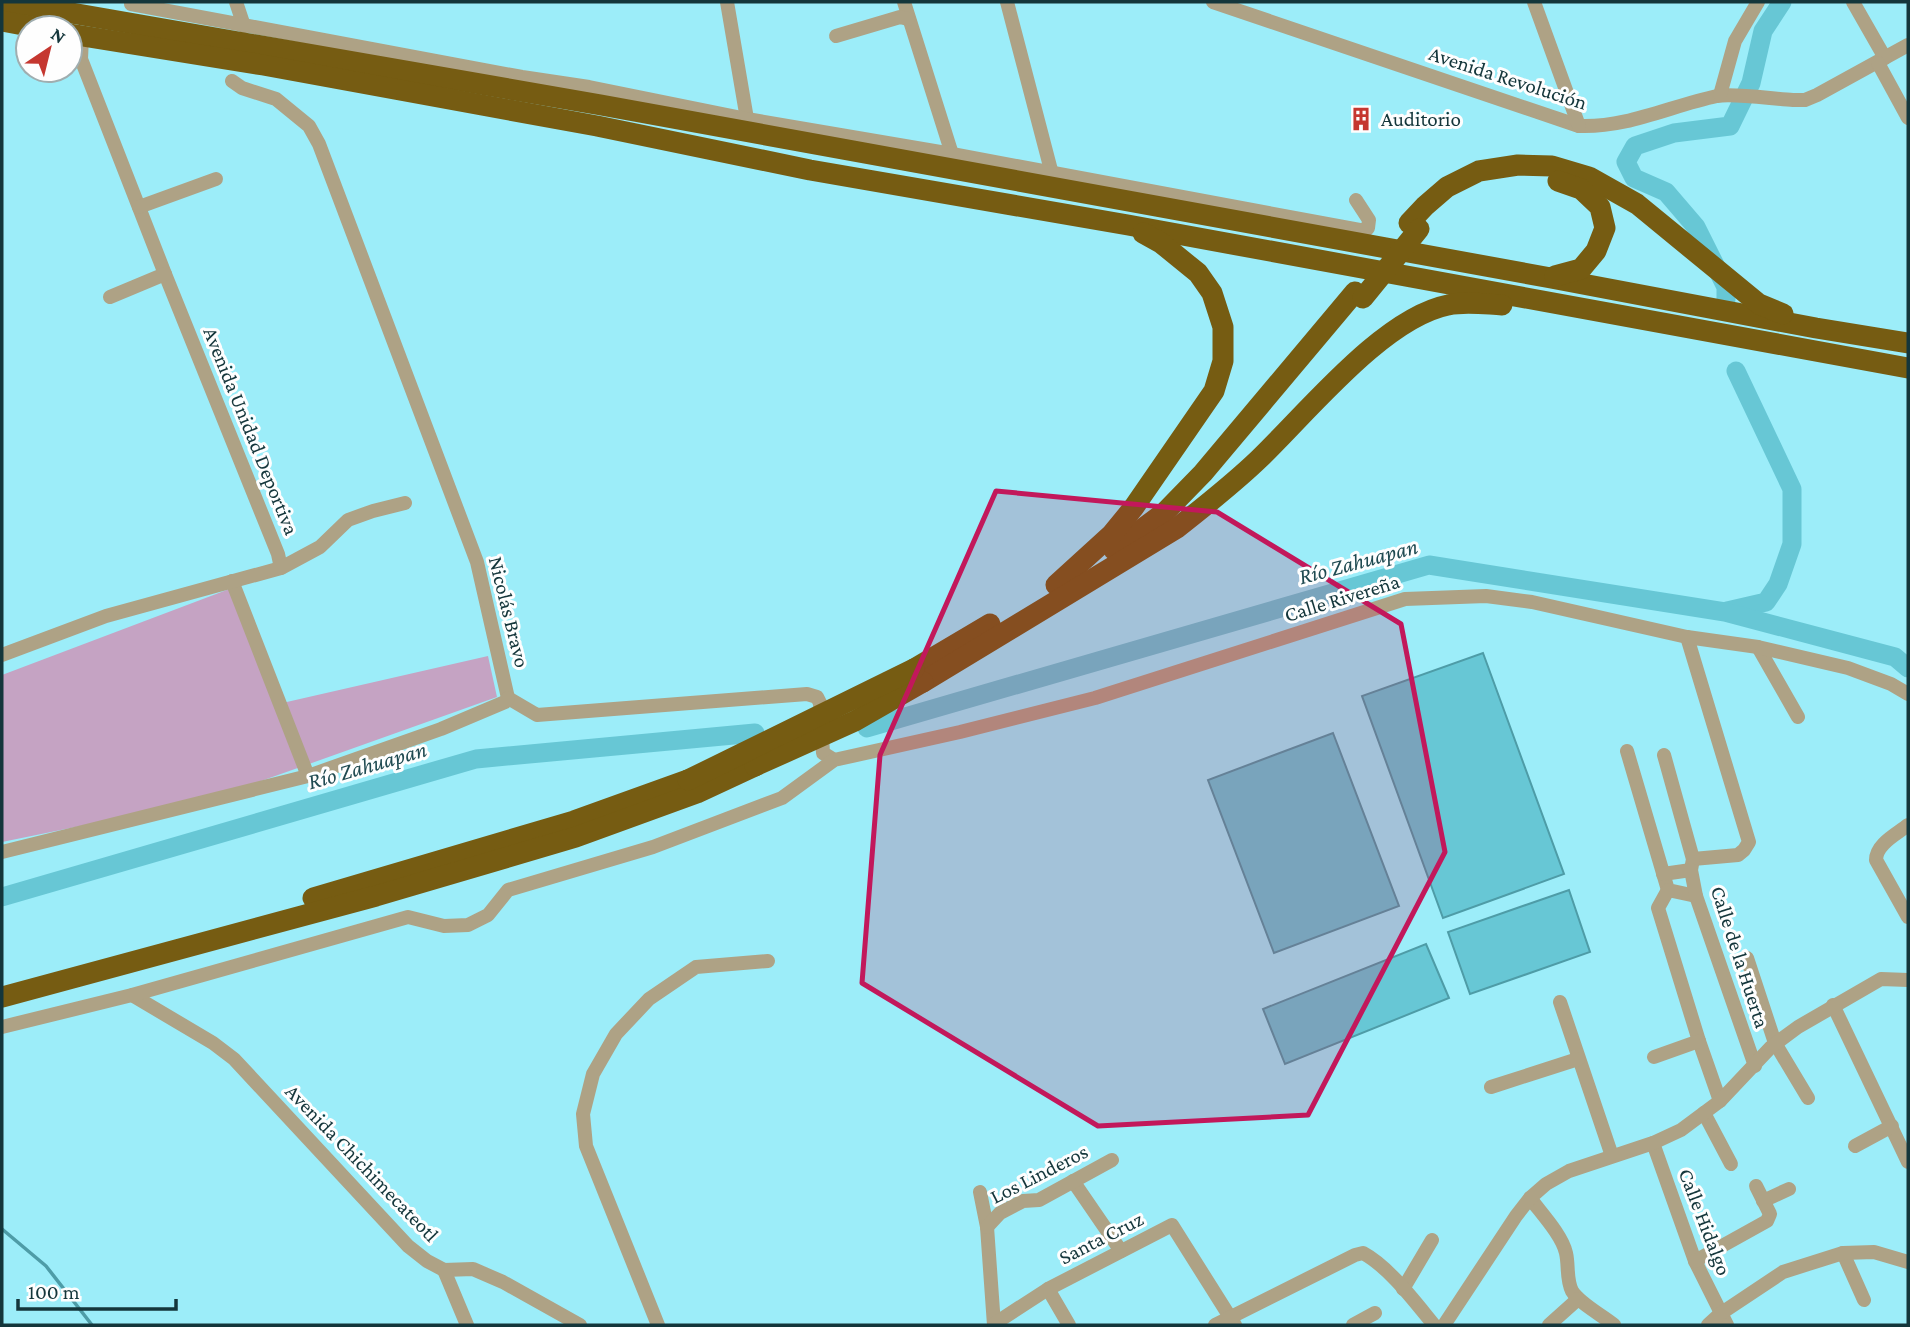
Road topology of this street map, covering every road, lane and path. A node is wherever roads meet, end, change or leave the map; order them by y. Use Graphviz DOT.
graph roads {
  1 [pos="8,2"];
  2 [pos="236,2"];
  3 [pos="727,2"];
  4 [pos="904,2"];
  5 [pos="1007,2"];
  6 [pos="1213,2"];
  7 [pos="1534,2"];
  8 [pos="1758,2"];
  9 [pos="1853,2"];
  10 [pos="131,4"];
  11 [pos="1260,9"];
  12 [pos="908,19"];
  13 [pos="244,26"];
  14 [pos="84,36"];
  15 [pos="836,36"];
  16 [pos="1908,45"];
  17 [pos="1881,60"];
  18 [pos="84,67"];
  19 [pos="232,81"];
  20 [pos="1724,96"];
  21 [pos="1908,118"];
  22 [pos="747,120"];
  23 [pos="1579,126"];
  24 [pos="952,154"];
  25 [pos="1052,174"];
  26 [pos="216,179"];
  27 [pos="1356,200"];
  28 [pos="139,207"];
  29 [pos="1128,225"];
  30 [pos="1414,226"];
  31 [pos="165,274"];
  32 [pos="1551,278"];
  33 [pos="1359,295"];
  34 [pos="110,297"];
  35 [pos="1537,300"];
  36 [pos="1816,328"];
  37 [pos="1908,343"];
  38 [pos="1908,368"];
  39 [pos="405,503"];
  40 [pos="1140,548"];
  41 [pos="281,568"];
  42 [pos="232,581"];
  43 [pos="1056,585"];
  44 [pos="1687,637"];
  45 [pos="1758,647"];
  46 [pos="2,655"];
  47 [pos="919,675"];
  48 [pos="1908,694"];
  49 [pos="508,698"];
  50 [pos="1798,717"];
  51 [pos="1628,751"];
  52 [pos="1664,755"];
  53 [pos="834,760"];
  54 [pos="308,776"];
  55 [pos="1908,825"];
  56 [pos="2,852"];
  57 [pos="1692,864"];
  58 [pos="1663,874"];
  59 [pos="1668,890"];
  60 [pos="1696,896"];
  61 [pos="1908,917"];
  62 [pos="1746,958"];
  63 [pos="768,961"];
  64 [pos="1908,980"];
  65 [pos="2,983"];
  66 [pos="132,995"];
  67 [pos="2,997"];
  68 [pos="1560,1002"];
  69 [pos="1833,1005"];
  70 [pos="2,1027"];
  71 [pos="1699,1041"];
  72 [pos="1775,1043"];
  73 [pos="1654,1056"];
  74 [pos="1578,1059"];
  75 [pos="1755,1066"];
  76 [pos="1492,1087"];
  77 [pos="1808,1098"];
  78 [pos="1720,1101"];
  79 [pos="1704,1113"];
  80 [pos="1892,1126"];
  81 [pos="1653,1143"];
  82 [pos="1855,1146"];
  83 [pos="1612,1156"];
  84 [pos="1112,1160"];
  85 [pos="1908,1162"];
  86 [pos="1731,1164"];
  87 [pos="1073,1181"];
  88 [pos="1756,1186"];
  89 [pos="1789,1188"];
  90 [pos="980,1192"];
  91 [pos="1530,1198"];
  92 [pos="1763,1201"];
  93 [pos="987,1227"];
  94 [pos="1432,1240"];
  95 [pos="1121,1251"];
  96 [pos="1843,1253"];
  97 [pos="1695,1261"];
  98 [pos="1908,1262"];
  99 [pos="444,1270"];
  100 [pos="1048,1289"];
  101 [pos="1403,1289"];
  102 [pos="1578,1299"];
  103 [pos="1864,1300"];
  104 [pos="1375,1313"];
  105 [pos="1723,1320"];
  106 [pos="1233,1321"];
  107 [pos="467,1325"];
  108 [pos="580,1325"];
  109 [pos="658,1325"];
  110 [pos="994,1325"];
  111 [pos="1069,1325"];
  112 [pos="1215,1325"];
  113 [pos="1353,1325"];
  114 [pos="1434,1325"];
  115 [pos="1444,1325"];
  116 [pos="1549,1325"];
  117 [pos="1614,1325"];
  118 [pos="1708,1325"];
  1 -- 32 [label="highway"];
  2 -- 13 [label="street"];
  3 -- 22 [label="street"];
  4 -- 12 [label="street"];
  5 -- 25 [label="street"];
  6 -- 11 [label="street, Avenida Revolución"];
  7 -- 23 [label="street"];
  8 -- 20 [label="street"];
  9 -- 17 [label="street"];
  10 -- 13 [label="street"];
  11 -- 23 [label="street, Avenida Revolución"];
  12 -- 15 [label="street"];
  12 -- 24 [label="street"];
  13 -- 22 [label="street"];
  14 -- 29 [label="highway"];
  16 -- 17 [label="street, Avenida Revolución"];
  17 -- 20 [label="street, Avenida Revolución"];
  17 -- 21 [label="street"];
  18 -- 28 [label="street, Avenida Unidad Deportiva"];
  19 -- 49 [label="street, Nicolás Bravo"];
  20 -- 23 [label="street, Avenida Revolución"];
  22 -- 24 [label="street"];
  24 -- 25 [label="street"];
  25 -- 27 [label="street"];
  26 -- 28 [label="street"];
  28 -- 31 [label="street, Avenida Unidad Deportiva"];
  29 -- 35 [label="highway"];
  29 -- 43 [label="highway"];
  30 -- 32 [label="highway"];
  30 -- 33 [label="highway"];
  30 -- 36 [label="highway"];
  31 -- 34 [label="street"];
  31 -- 41 [label="street, Avenida Unidad Deportiva"];
  32 -- 36 [label="highway"];
  33 -- 40 [label="highway"];
  33 -- 43 [label="highway"];
  35 -- 38 [label="highway"];
  35 -- 40 [label="highway"];
  36 -- 37 [label="highway"];
  39 -- 41 [label="street"];
  40 -- 47 [label="highway"];
  41 -- 42 [label="street, Avenida Unidad Deportiva"];
  42 -- 46 [label="street, Avenida Unidad Deportiva"];
  42 -- 54 [label="street"];
  43 -- 47 [label="highway"];
  44 -- 45 [label="street, Calle Rivereña"];
  44 -- 53 [label="street, Calle Rivereña"];
  44 -- 57 [label="street"];
  45 -- 48 [label="street, Calle Rivereña"];
  45 -- 50 [label="street"];
  47 -- 65 [label="highway, bridge"];
  47 -- 67 [label="highway, bridge"];
  49 -- 53 [label="street"];
  49 -- 54 [label="street, Nicolás Bravo"];
  51 -- 58 [label="street"];
  52 -- 57 [label="street, Calle de la Huerta"];
  53 -- 66 [label="street"];
  54 -- 56 [label="street, Nicolás Bravo"];
  55 -- 61 [label="street"];
  57 -- 58 [label="street"];
  57 -- 60 [label="street, Calle de la Huerta"];
  58 -- 59 [label="street"];
  59 -- 60 [label="street"];
  59 -- 71 [label="street"];
  60 -- 75 [label="street, Calle de la Huerta"];
  62 -- 72 [label="street"];
  63 -- 109 [label="street"];
  64 -- 69 [label="street"];
  66 -- 70 [label="street"];
  66 -- 99 [label="street, Avenida Chichimecateotl"];
  68 -- 74 [label="street"];
  69 -- 72 [label="street"];
  69 -- 80 [label="street"];
  71 -- 73 [label="street"];
  71 -- 78 [label="street"];
  72 -- 75 [label="street"];
  72 -- 77 [label="street"];
  74 -- 76 [label="street"];
  74 -- 83 [label="street"];
  75 -- 78 [label="street"];
  78 -- 79 [label="street"];
  79 -- 81 [label="street"];
  79 -- 86 [label="street"];
  80 -- 82 [label="street"];
  80 -- 85 [label="street"];
  81 -- 83 [label="street"];
  81 -- 97 [label="street, Calle Hidalgo"];
  83 -- 91 [label="street"];
  84 -- 87 [label="street, Los Linderos"];
  87 -- 93 [label="street, Los Linderos"];
  87 -- 95 [label="street"];
  88 -- 92 [label="street"];
  89 -- 92 [label="street"];
  90 -- 93 [label="street"];
  91 -- 102 [label="street"];
  91 -- 115 [label="street"];
  92 -- 97 [label="street"];
  93 -- 110 [label="street"];
  94 -- 101 [label="street"];
  95 -- 100 [label="street, Santa Cruz"];
  95 -- 106 [label="street, Santa Cruz"];
  96 -- 98 [label="street"];
  96 -- 103 [label="street"];
  96 -- 105 [label="street"];
  97 -- 105 [label="street, Calle Hidalgo"];
  99 -- 107 [label="street"];
  99 -- 108 [label="street, Avenida Chichimecateotl"];
  100 -- 110 [label="street, Santa Cruz"];
  100 -- 111 [label="street"];
  101 -- 106 [label="street"];
  101 -- 114 [label="street"];
  102 -- 116 [label="street"];
  102 -- 117 [label="street"];
  104 -- 113 [label="street"];
  105 -- 118 [label="street"];
  106 -- 112 [label="street"];
}
